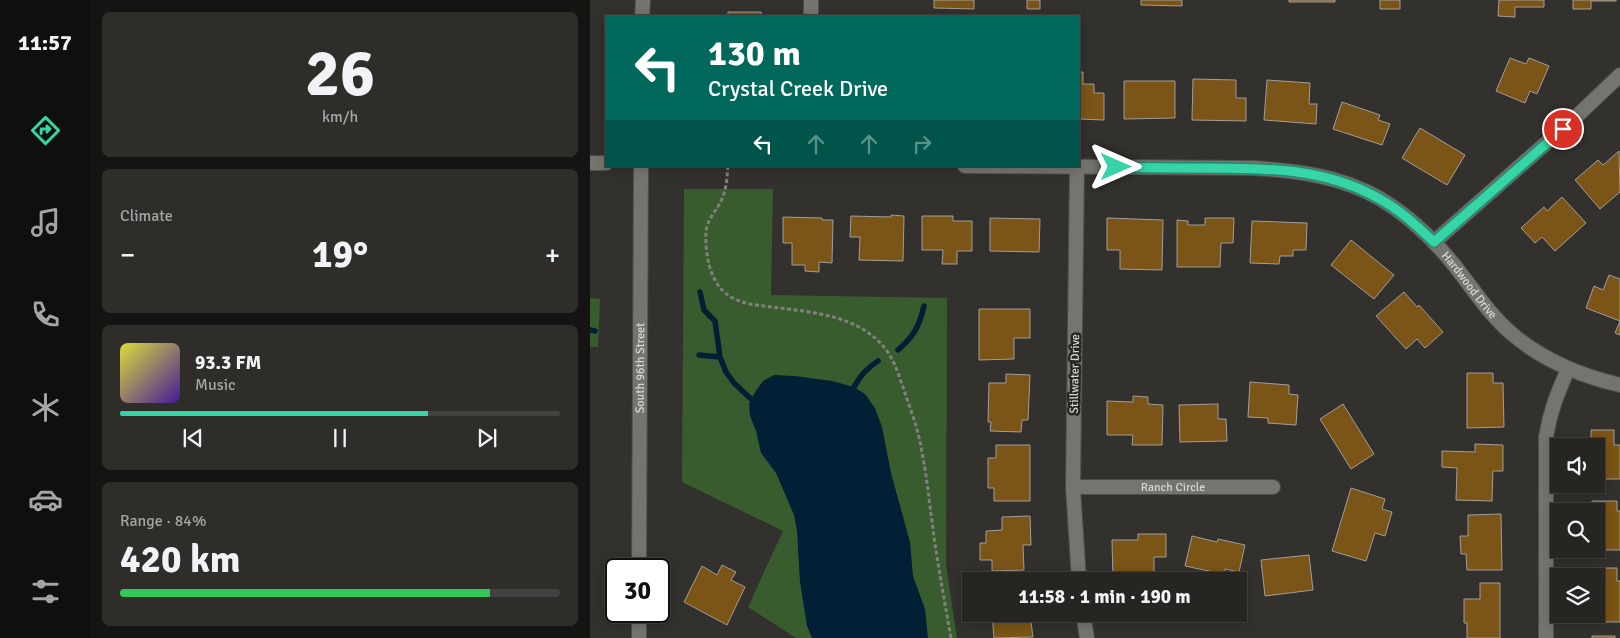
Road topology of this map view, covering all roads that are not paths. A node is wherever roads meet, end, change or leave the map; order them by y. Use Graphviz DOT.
graph roads {
  1 [pos="642,0"];
  2 [pos="811,0"];
  3 [pos="642,15"];
  4 [pos="811,15"];
  5 [pos="1620,75"];
  6 [pos="590,163"];
  7 [pos="605,163"];
  8 [pos="641,167"];
  9 [pos="1077,167"];
  10 [pos="1434,242"];
  11 [pos="1568,369"];
  12 [pos="1620,385"];
  13 [pos="1073,487"];
  14 [pos="1273,487"];
  15 [pos="639,558"];
  16 [pos="1078,572"];
  17 [pos="1084,622"];
  18 [pos="639,623"];
  19 [pos="638,638"];
  20 [pos="1087,638"];
  21 [pos="1546,638"];
  1 -- 3 [label="street"];
  2 -- 4 [label="street"];
  5 -- 10 [label="street"];
  6 -- 7 [label="street"];
  8 -- 15 [label="street, South 96th Street"];
  9 -- 10 [label="street, Hardwood Drive"];
  9 -- 13 [label="street, Stillwater Drive"];
  10 -- 11 [label="street, Hardwood Drive"];
  11 -- 12 [label="street, Hardwood Drive"];
  11 -- 21 [label="street"];
  13 -- 14 [label="street, Ranch Circle"];
  13 -- 16 [label="street, Stillwater Drive"];
  17 -- 20 [label="street"];
  18 -- 19 [label="street"];
}
